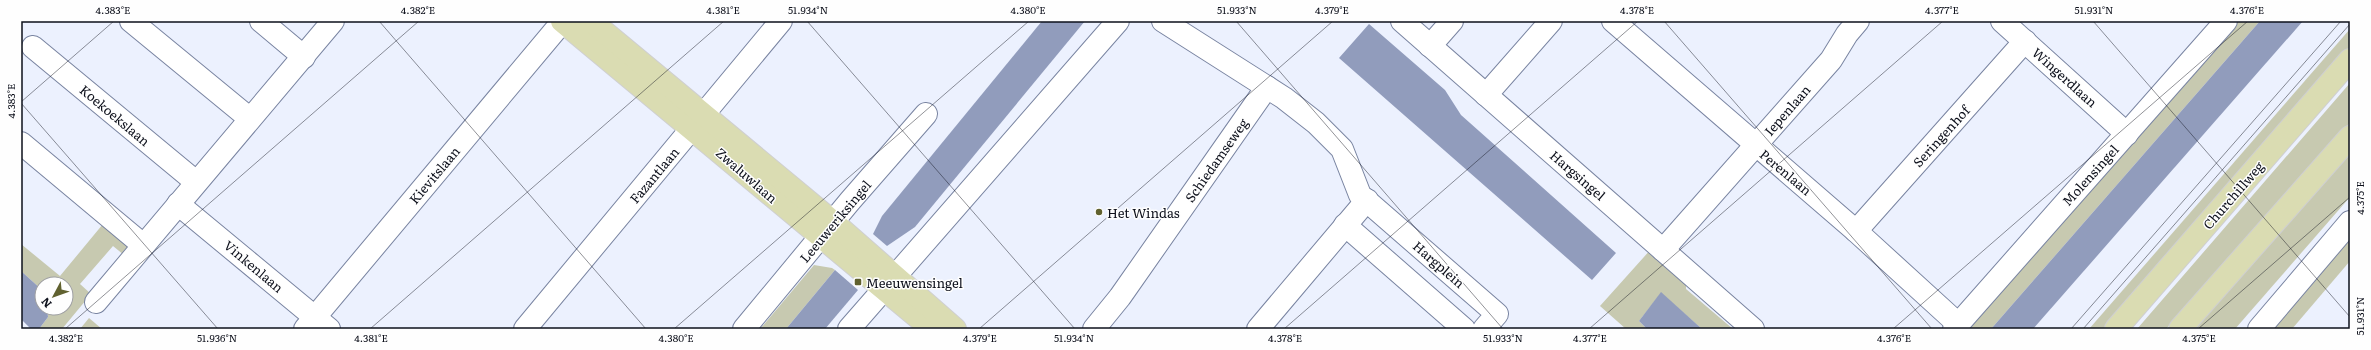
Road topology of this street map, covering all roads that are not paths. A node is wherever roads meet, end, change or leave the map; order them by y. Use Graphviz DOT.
graph roads {
  1 [pos="131,21"];
  2 [pos="261,21"];
  3 [pos="334,21"];
  4 [pos="562,21"];
  5 [pos="591,21"];
  6 [pos="781,21"];
  7 [pos="1118,21"];
  8 [pos="1163,21"];
  9 [pos="1402,21"];
  10 [pos="1452,21"];
  11 [pos="1551,21"];
  12 [pos="1613,21"];
  13 [pos="1858,21"];
  14 [pos="2002,21"];
  15 [pos="2218,24"];
  16 [pos="2026,41"];
  17 [pos="1430,46"];
  18 [pos="33,47"];
  19 [pos="304,57"];
  20 [pos="2350,60"];
  21 [pos="1267,87"];
  22 [pos="1486,95"];
  23 [pos="926,114"];
  24 [pos="250,118"];
  25 [pos="698,122"];
  26 [pos="2127,134"];
  27 [pos="2350,137"];
  28 [pos="21,143"];
  29 [pos="1755,146"];
  30 [pos="196,182"];
  31 [pos="1367,200"];
  32 [pos="178,204"];
  33 [pos="2350,222"];
  34 [pos="1345,225"];
  35 [pos="827,229"];
  36 [pos="1856,231"];
  37 [pos="143,245"];
  38 [pos="1663,250"];
  39 [pos="890,281"];
  40 [pos="96,302"];
  41 [pos="1280,303"];
  42 [pos="316,325"];
  43 [pos="1956,327"];
  44 [pos="525,329"];
  45 [pos="744,329"];
  46 [pos="849,329"];
  47 [pos="932,329"];
  48 [pos="955,329"];
  49 [pos="1094,329"];
  50 [pos="1258,329"];
  51 [pos="1278,329"];
  52 [pos="1464,329"];
  53 [pos="1484,329"];
  54 [pos="1753,329"];
  55 [pos="2116,329"];
  56 [pos="2180,329"];
  57 [pos="2259,329"];
  1 -- 24 [label="street"];
  2 -- 19 [label="street"];
  3 -- 19 [label="street"];
  4 -- 25 [label="main road, Zwaluwlaan"];
  4 -- 42 [label="street, Kievitslaan"];
  5 -- 25 [label="main road, Zwaluwlaan"];
  6 -- 25 [label="street, Fazantlaan"];
  7 -- 39 [label="street"];
  8 -- 21 [label="street"];
  9 -- 17 [label="street, Hargsingel"];
  10 -- 17 [label="street"];
  11 -- 22 [label="street"];
  12 -- 29 [label="street, Perenlaan"];
  13 -- 29 [label="street, Iepenlaan"];
  14 -- 16 [label="street, Wingerdlaan"];
  15 -- 26 [label="street, Molensingel"];
  16 -- 26 [label="street, Wingerdlaan"];
  16 -- 36 [label="street, Seringenhof"];
  17 -- 22 [label="street, Hargsingel"];
  18 -- 30 [label="street, Koekoekslaan"];
  19 -- 24 [label="street"];
  20 -- 55 [label="main road, Churchillweg"];
  21 -- 31 [label="street, Hargplein"];
  21 -- 49 [label="street, Schiedamseweg"];
  22 -- 38 [label="street, Hargsingel"];
  23 -- 35 [label="street, Leeuweriksingel"];
  24 -- 30 [label="street"];
  25 -- 35 [label="main road, Zwaluwlaan"];
  25 -- 44 [label="street, Fazantlaan"];
  26 -- 43 [label="street, Molensingel"];
  27 -- 56 [label="main road"];
  28 -- 37 [label="street"];
  29 -- 36 [label="street, Perenlaan"];
  29 -- 38 [label="street, Iepenlaan"];
  30 -- 32 [label="street"];
  31 -- 34 [label="street"];
  31 -- 53 [label="street, Hargplein"];
  32 -- 37 [label="street"];
  32 -- 42 [label="street, Vinkenlaan"];
  33 -- 57 [label="street"];
  34 -- 41 [label="street"];
  34 -- 52 [label="street"];
  35 -- 39 [label="main road, Zwaluwlaan"];
  35 -- 45 [label="street, Leeuweriksingel"];
  36 -- 43 [label="street, Perenlaan"];
  37 -- 40 [label="street"];
  38 -- 54 [label="street, Hargsingel"];
  39 -- 46 [label="street"];
  39 -- 47 [label="main road, Zwaluwlaan"];
  39 -- 48 [label="main road, Zwaluwlaan"];
  41 -- 50 [label="street"];
  41 -- 51 [label="street"];
}
